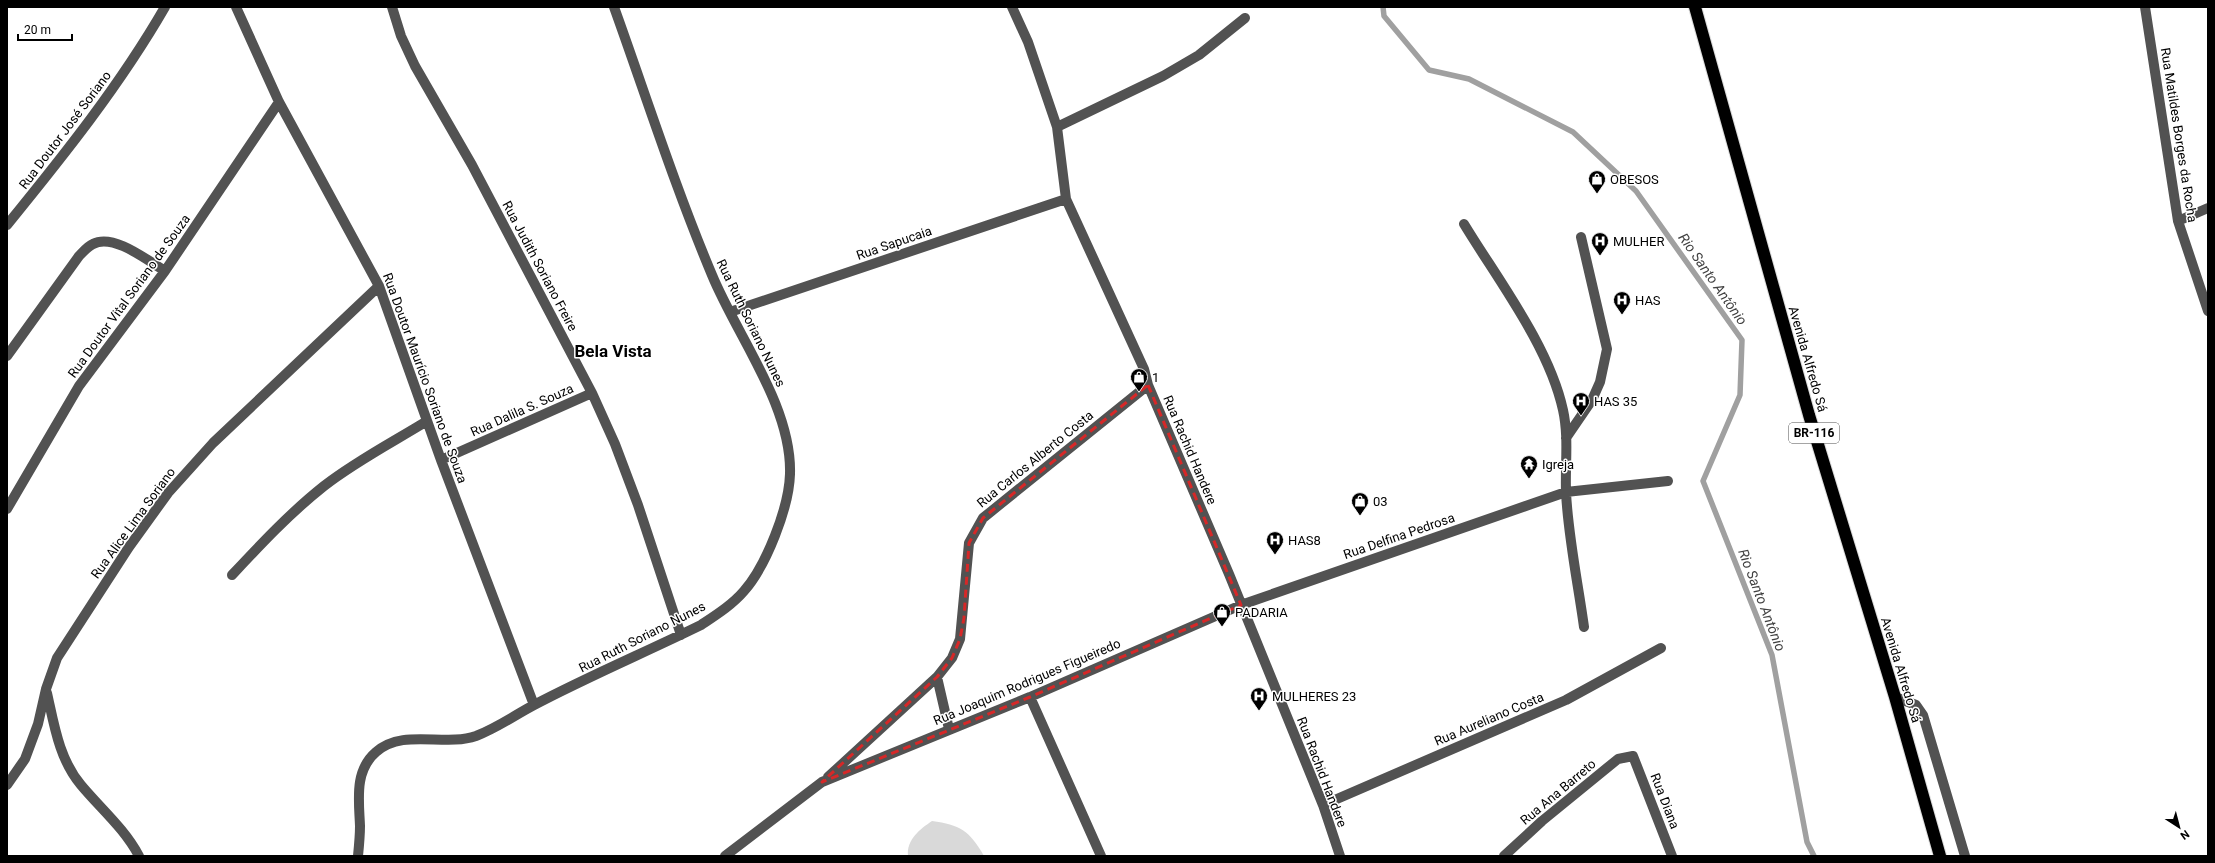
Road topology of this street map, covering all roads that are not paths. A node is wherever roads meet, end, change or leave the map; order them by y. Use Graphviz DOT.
graph roads {
  1 [pos="165,7"];
  2 [pos="236,7"];
  3 [pos="392,7"];
  4 [pos="614,7"];
  5 [pos="1012,7"];
  6 [pos="1695,7"];
  7 [pos="2145,7"];
  8 [pos="1245,18"];
  9 [pos="279,102"];
  10 [pos="1057,127"];
  11 [pos="1066,199"];
  12 [pos="2208,208"];
  13 [pos="2178,221"];
  14 [pos="1464,224"];
  15 [pos="7,225"];
  16 [pos="1581,237"];
  17 [pos="165,271"];
  18 [pos="379,286"];
  19 [pos="2208,311"];
  20 [pos="730,312"];
  21 [pos="7,356"];
  22 [pos="1148,385"];
  23 [pos="592,393"];
  24 [pos="427,421"];
  25 [pos="1566,438"];
  26 [pos="441,460"];
  27 [pos="1668,481"];
  28 [pos="1566,492"];
  29 [pos="7,509"];
  30 [pos="232,575"];
  31 [pos="1241,605"];
  32 [pos="1584,627"];
  33 [pos="681,635"];
  34 [pos="1661,648"];
  35 [pos="937,677"];
  36 [pos="46,689"];
  37 [pos="1030,697"];
  38 [pos="1895,697"];
  39 [pos="534,705"];
  40 [pos="949,729"];
  41 [pos="1633,756"];
  42 [pos="822,782"];
  43 [pos="7,785"];
  44 [pos="1323,805"];
  45 [pos="139,856"];
  46 [pos="358,856"];
  47 [pos="725,856"];
  48 [pos="1101,856"];
  49 [pos="1340,856"];
  50 [pos="1504,856"];
  51 [pos="1672,856"];
  52 [pos="1940,856"];
  53 [pos="1965,856"];
  1 -- 15 [label="street, Rua Doutor José Soriano"];
  2 -- 9 [label="street, Rua Doutor Maurício Soriano de Souza"];
  3 -- 23 [label="street, Rua Judith Soriano Freire"];
  4 -- 20 [label="street, Rua Ruth Soriano Nunes"];
  5 -- 10 [label="street, Rua Rachid Handere"];
  6 -- 38 [label="highway, Avenida Alfredo Sá / BR-116"];
  7 -- 13 [label="street, Rua Matildes Borges da Rocha"];
  8 -- 10 [label="street"];
  9 -- 17 [label="street, Rua Doutor Vital Soriano de Souza"];
  9 -- 18 [label="street, Rua Doutor Maurício Soriano de Souza"];
  10 -- 11 [label="street, Rua Rachid Handere"];
  11 -- 20 [label="street, Rua Sapucaia"];
  11 -- 22 [label="street, Rua Rachid Handere"];
  12 -- 13 [label="street"];
  13 -- 19 [label="street, Rua Matildes Borges da Rocha"];
  14 -- 25 [label="street"];
  16 -- 25 [label="street"];
  17 -- 21 [label="street"];
  17 -- 29 [label="street, Rua Doutor Vital Soriano de Souza"];
  18 -- 24 [label="street, Rua Doutor Maurício Soriano de Souza"];
  18 -- 36 [label="street, Rua Alice Lima Soriano"];
  20 -- 33 [label="street, Rua Ruth Soriano Nunes"];
  22 -- 31 [label="street, Rua Rachid Handere"];
  22 -- 35 [label="street, Rua Carlos Alberto Costa"];
  23 -- 26 [label="street, Rua Dalila S. Souza"];
  23 -- 33 [label="street, Rua Judith Soriano Freire"];
  24 -- 26 [label="street, Rua Doutor Maurício Soriano de Souza"];
  24 -- 30 [label="street"];
  25 -- 28 [label="street"];
  26 -- 39 [label="street, Rua Doutor Maurício Soriano de Souza"];
  27 -- 28 [label="street, Rua Delfina Pedrosa"];
  28 -- 31 [label="street, Rua Delfina Pedrosa"];
  28 -- 32 [label="street"];
  31 -- 37 [label="street, Rua Joaquim Rodrigues Figueiredo"];
  31 -- 44 [label="street, Rua Rachid Handere"];
  33 -- 39 [label="street, Rua Ruth Soriano Nunes"];
  34 -- 44 [label="street, Rua Aureliano Costa"];
  35 -- 40 [label="street"];
  35 -- 42 [label="street, Rua Joaquim Rodrigues Figueiredo"];
  36 -- 43 [label="street, Rua Alice Lima Soriano"];
  36 -- 45 [label="street"];
  37 -- 40 [label="street, Rua Joaquim Rodrigues Figueiredo"];
  37 -- 48 [label="street"];
  38 -- 52 [label="highway, Avenida Alfredo Sá / BR-116"];
  38 -- 53 [label="street"];
  39 -- 46 [label="street, Rua Ruth Soriano Nunes"];
  40 -- 42 [label="street, Rua Joaquim Rodrigues Figueiredo"];
  41 -- 50 [label="street, Rua Ana Barreto"];
  41 -- 51 [label="street, Rua Diana"];
  42 -- 47 [label="street, Rua Joaquim Rodrigues Figueiredo"];
  44 -- 49 [label="street, Rua Rachid Handere"];
}
